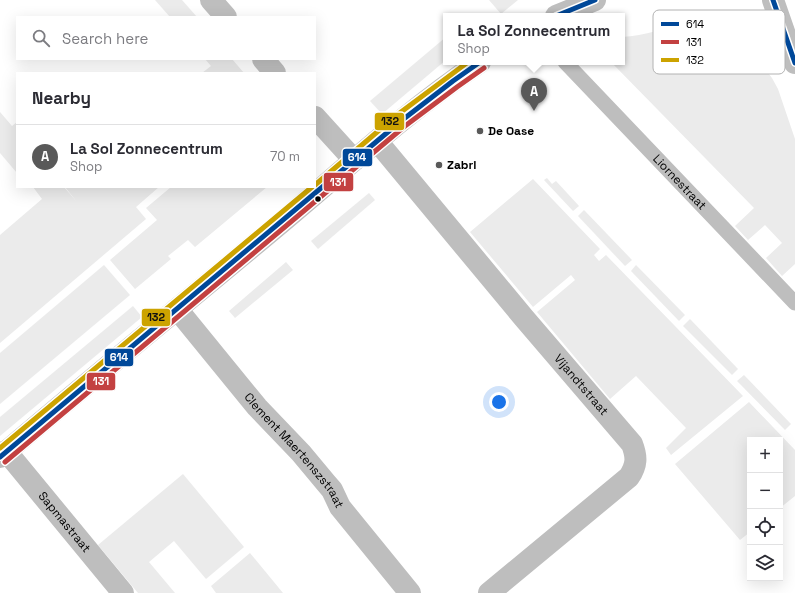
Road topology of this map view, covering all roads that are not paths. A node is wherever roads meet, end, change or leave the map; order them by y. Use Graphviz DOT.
graph roads {
  1 [pos="210,0"];
  2 [pos="595,0"];
  3 [pos="773,0"];
  4 [pos="776,10"];
  5 [pos="563,13"];
  6 [pos="225,16"];
  7 [pos="785,34"];
  8 [pos="264,60"];
  9 [pos="795,63"];
  10 [pos="476,65"];
  11 [pos="568,65"];
  12 [pos="274,72"];
  13 [pos="316,118"];
  14 [pos="377,141"];
  15 [pos="354,160"];
  16 [pos="795,303"];
  17 [pos="177,309"];
  18 [pos="3,454"];
  19 [pos="123,593"];
  20 [pos="410,593"];
  21 [pos="489,593"];
  1 -- 6 [label="street"];
  2 -- 5 [label="street"];
  3 -- 4 [label="street"];
  7 -- 9 [label="street"];
  8 -- 12 [label="street"];
  10 -- 14 [label="street"];
  11 -- 16 [label="lane, Liornestraat"];
  13 -- 15 [label="street"];
  14 -- 15 [label="street"];
  14 -- 21 [label="street, Vijandtstraat"];
  15 -- 17 [label="street"];
  17 -- 18 [label="street"];
  17 -- 20 [label="street, Clement Maertenszstraat"];
  18 -- 19 [label="street, Sapmastraat"];
}
